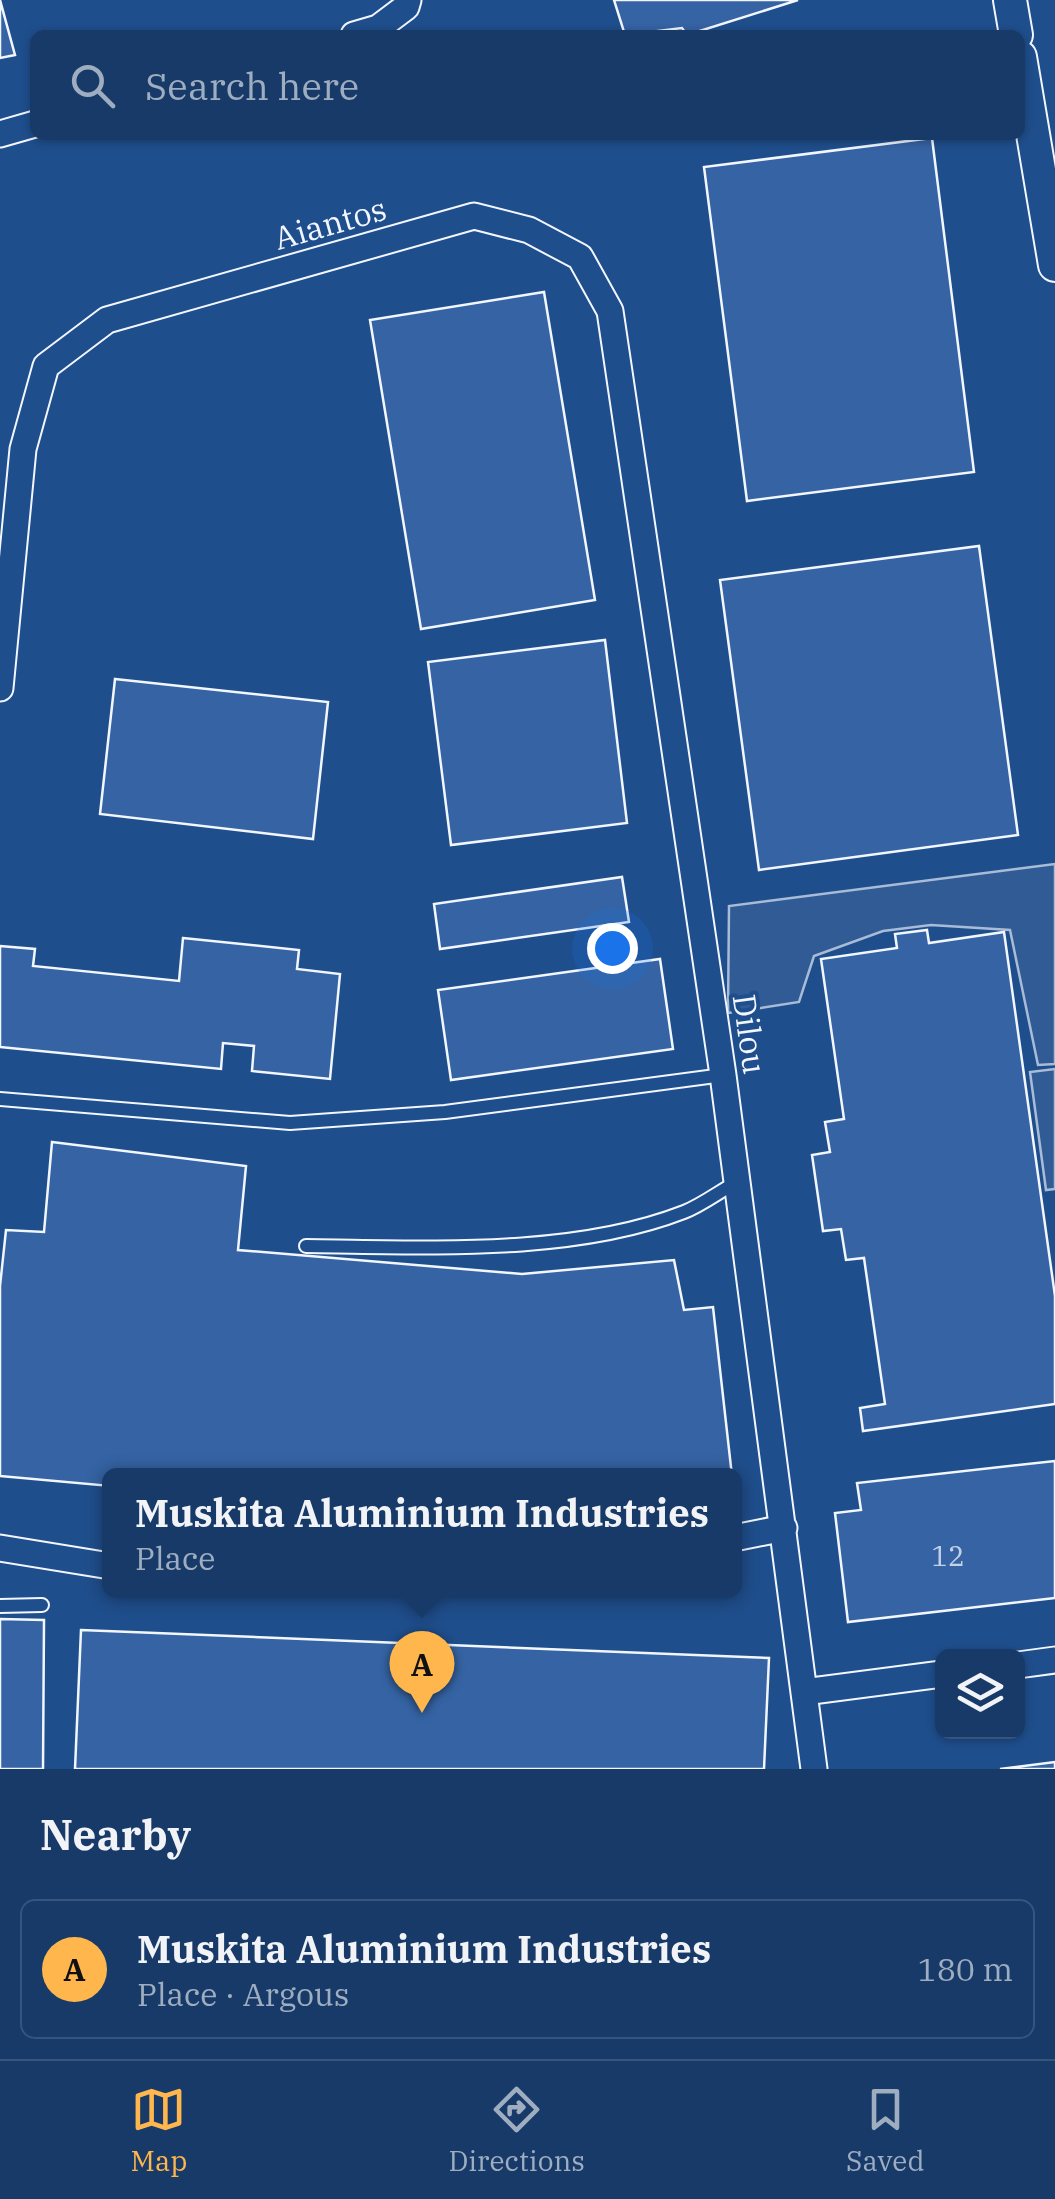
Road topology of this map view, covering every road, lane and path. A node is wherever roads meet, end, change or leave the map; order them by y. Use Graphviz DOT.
graph roads {
  1 [pos="408,0"];
  2 [pos="1010,0"];
  3 [pos="371,30"];
  4 [pos="1015,30"];
  5 [pos="1025,73"];
  6 [pos="30,125"];
  7 [pos="1044,128"];
  8 [pos="0,134"];
  9 [pos="1055,266"];
  10 [pos="610,311"];
  11 [pos="0,688"];
  12 [pos="724,1076"];
  13 [pos="0,1099"];
  14 [pos="738,1181"];
  15 [pos="306,1246"];
  16 [pos="784,1528"];
  17 [pos="742,1536"];
  18 [pos="0,1548"];
  19 [pos="102,1565"];
  20 [pos="42,1605"];
  21 [pos="0,1606"];
  22 [pos="1055,1660"];
  23 [pos="1025,1664"];
  24 [pos="935,1675"];
  25 [pos="804,1692"];
  26 [pos="814,1769"];
  1 -- 3 [label="street"];
  2 -- 4 [label="street"];
  5 -- 7 [label="street"];
  6 -- 8 [label="street"];
  7 -- 9 [label="street"];
  10 -- 11 [label="street, Aiantos"];
  10 -- 12 [label="street, Dilou"];
  12 -- 13 [label="lane"];
  12 -- 14 [label="street, Dilou"];
  14 -- 15 [label="lane"];
  14 -- 16 [label="street, Dilou"];
  16 -- 17 [label="street"];
  16 -- 25 [label="street, Dilou"];
  18 -- 19 [label="street"];
  20 -- 21 [label="lane"];
  22 -- 23 [label="street"];
  24 -- 25 [label="street"];
  25 -- 26 [label="street, Dilou"];
}
